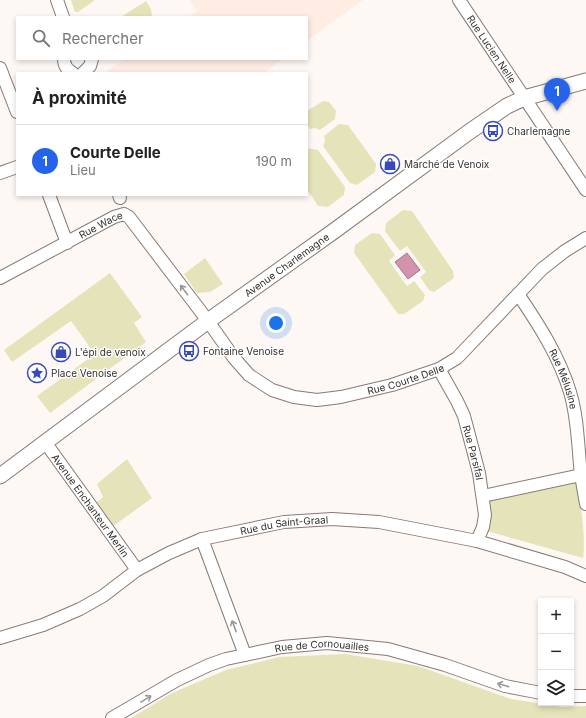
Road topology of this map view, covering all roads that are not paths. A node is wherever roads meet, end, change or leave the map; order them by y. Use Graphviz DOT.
graph roads {
  1 [pos="57,0"];
  2 [pos="459,0"];
  3 [pos="63,16"];
  4 [pos="64,60"];
  5 [pos="92,60"];
  6 [pos="71,72"];
  7 [pos="85,72"];
  8 [pos="1,75"];
  9 [pos="586,80"];
  10 [pos="524,98"];
  11 [pos="16,110"];
  12 [pos="16,167"];
  13 [pos="0,173"];
  14 [pos="586,190"];
  15 [pos="49,196"];
  16 [pos="586,238"];
  17 [pos="68,243"];
  18 [pos="0,278"];
  19 [pos="518,294"];
  20 [pos="208,321"];
  21 [pos="439,369"];
  22 [pos="44,442"];
  23 [pos="581,475"];
  24 [pos="0,476"];
  25 [pos="483,496"];
  26 [pos="586,504"];
  27 [pos="202,539"];
  28 [pos="477,541"];
  29 [pos="137,570"];
  30 [pos="586,576"];
  31 [pos="0,638"];
  32 [pos="245,655"];
  33 [pos="538,692"];
  34 [pos="574,696"];
  35 [pos="586,696"];
  36 [pos="112,718"];
  1 -- 3 [label="street"];
  2 -- 10 [label="street, Rue Lucien Nelle"];
  4 -- 6 [label="street"];
  5 -- 7 [label="street"];
  8 -- 11 [label="street"];
  9 -- 10 [label="street, Avenue Charlemagne"];
  10 -- 14 [label="street, Rue Lucien Nelle"];
  10 -- 20 [label="street, Avenue Charlemagne"];
  12 -- 13 [label="street"];
  15 -- 17 [label="street"];
  16 -- 19 [label="street, Rue Courte Delle"];
  17 -- 18 [label="street, Rue Wace"];
  20 -- 17 [label="street, Rue Wace, one-way"];
  19 -- 21 [label="street, Rue Courte Delle"];
  19 -- 23 [label="street, Rue Mélusine"];
  20 -- 21 [label="street, Rue Courte Delle"];
  20 -- 22 [label="street, Avenue Charlemagne"];
  21 -- 25 [label="street, Rue Parsifal"];
  22 -- 24 [label="street, Avenue Charlemagne"];
  22 -- 29 [label="street, Avenue Enchanteur Merlin"];
  23 -- 25 [label="street"];
  23 -- 26 [label="street"];
  25 -- 28 [label="street, Rue Parsifal"];
  27 -- 28 [label="street, Rue du Saint-Graal"];
  27 -- 29 [label="street, Rue du Saint-Graal"];
  32 -- 27 [label="street, one-way"];
  28 -- 30 [label="street, Rue du Saint-Graal"];
  29 -- 31 [label="street, Rue du Saint-Graal"];
  33 -- 32 [label="street, Rue de Cornouailles, one-way"];
  36 -- 32 [label="street, Rue de Cornouailles, one-way"];
  34 -- 35 [label="street"];
}
